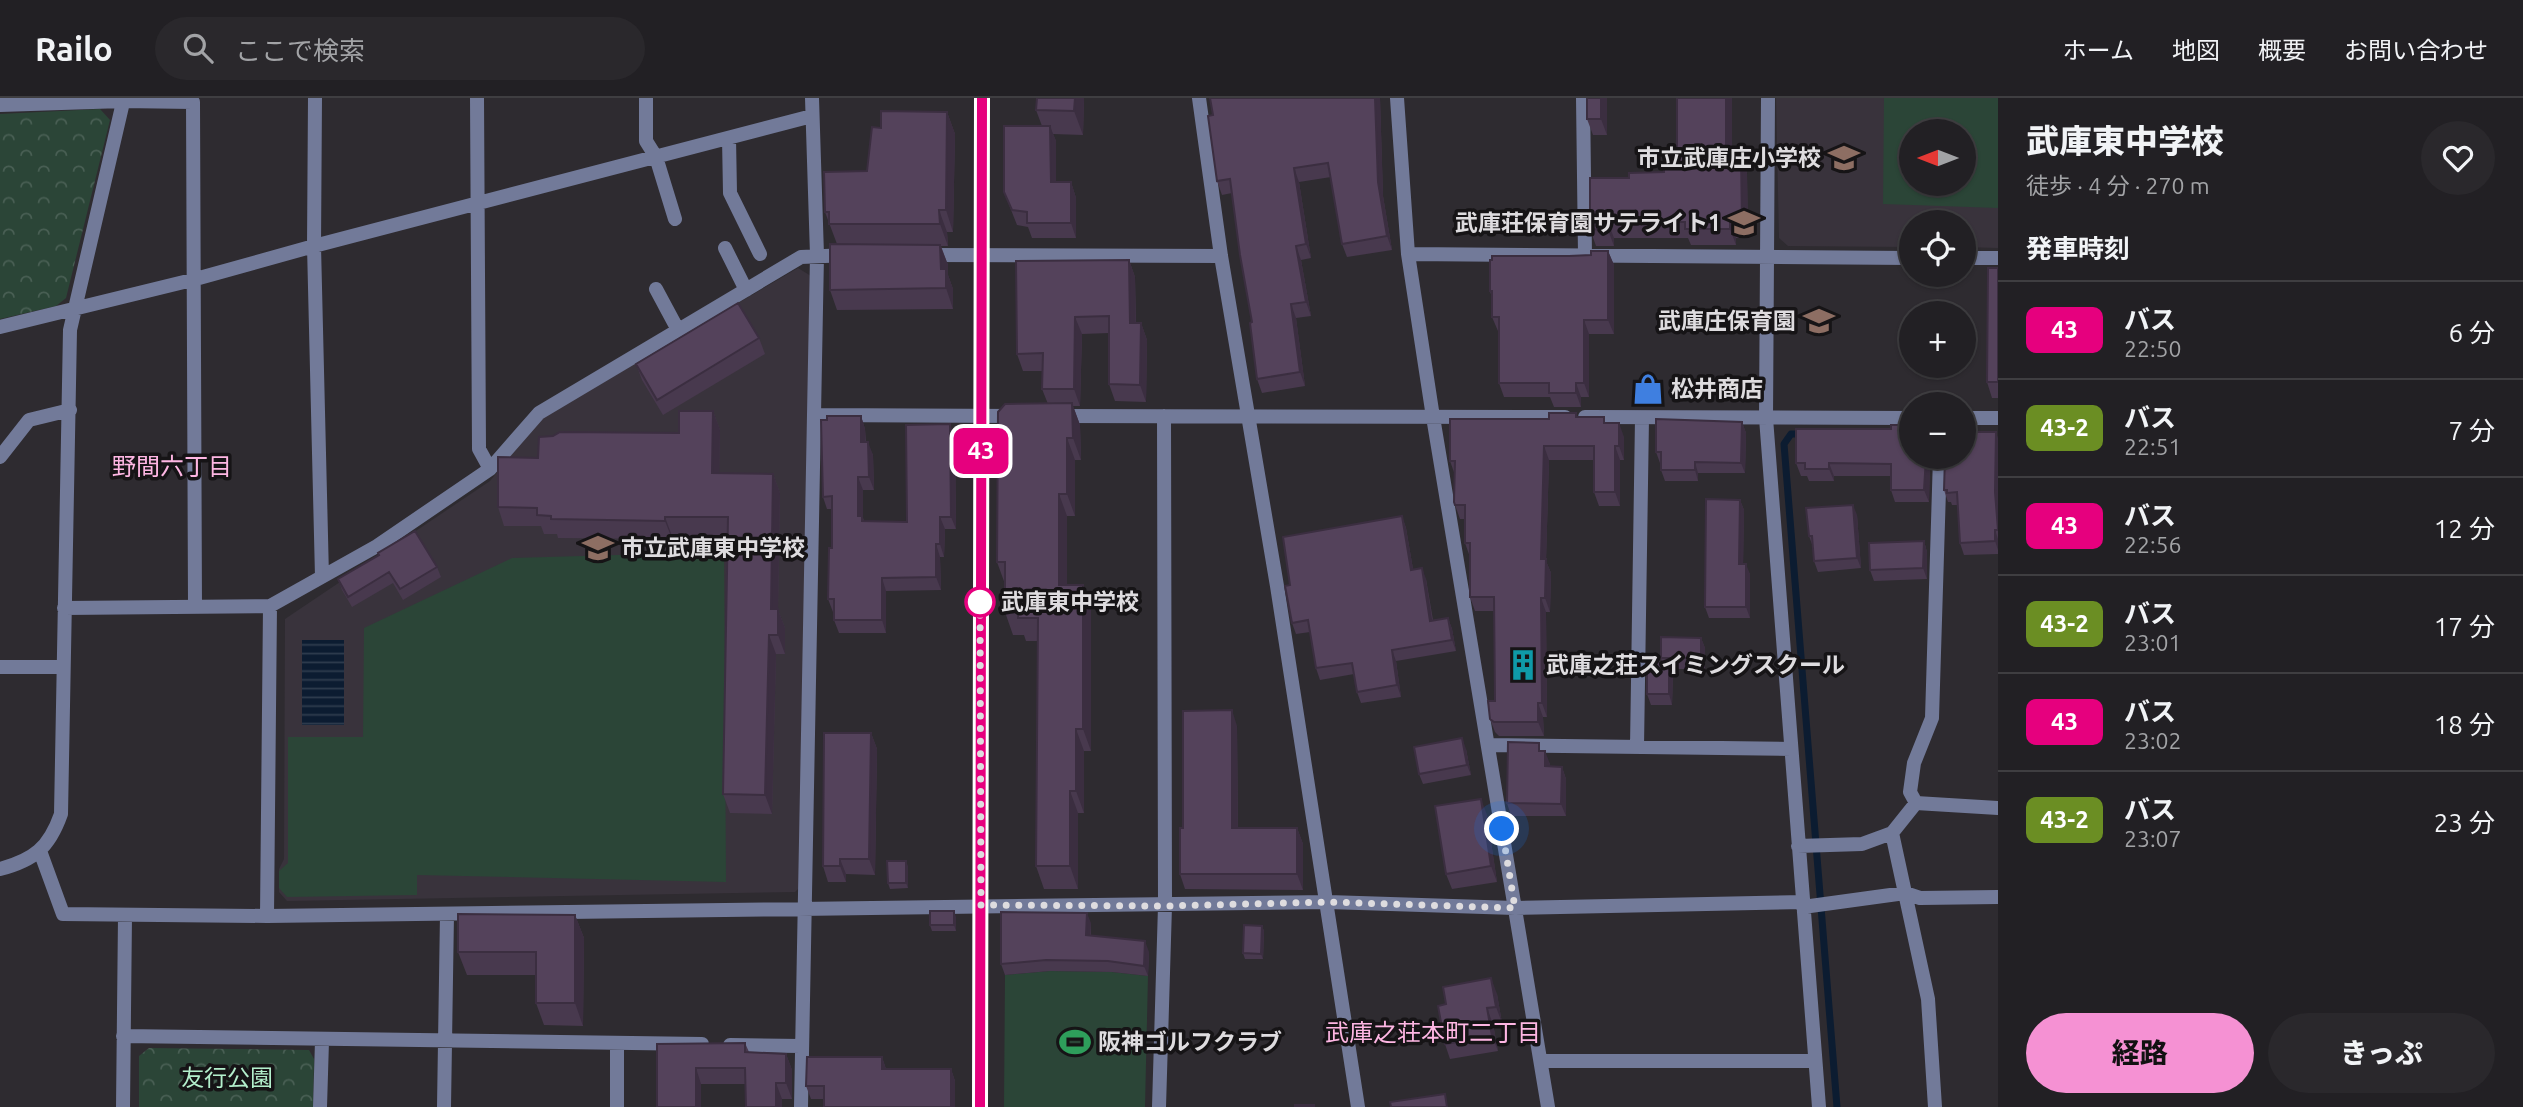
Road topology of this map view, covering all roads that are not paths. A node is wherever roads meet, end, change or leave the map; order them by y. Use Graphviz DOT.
graph roads {
  1 [pos="315,98"];
  2 [pos="477,98"];
  3 [pos="646,98"];
  4 [pos="813,98"];
  5 [pos="982,98"];
  6 [pos="1199,98"];
  7 [pos="1397,98"];
  8 [pos="1583,98"];
  9 [pos="1768,98"];
  10 [pos="124,99"];
  11 [pos="0,105"];
  12 [pos="812,116"];
  13 [pos="729,138"];
  14 [pos="656,157"];
  15 [pos="478,203"];
  16 [pos="675,219"];
  17 [pos="314,246"];
  18 [pos="725,248"];
  19 [pos="760,254"];
  20 [pos="1408,254"];
  21 [pos="817,255"];
  22 [pos="858,255"];
  23 [pos="913,255"];
  24 [pos="982,255"];
  25 [pos="1221,256"];
  26 [pos="1585,256"];
  27 [pos="1768,258"];
  28 [pos="1899,258"];
  29 [pos="1976,258"];
  30 [pos="1998,258"];
  31 [pos="192,280"];
  32 [pos="656,289"];
  33 [pos="746,290"];
  34 [pos="75,308"];
  35 [pos="0,327"];
  36 [pos="678,330"];
  37 [pos="70,410"];
  38 [pos="814,415"];
  39 [pos="981,416"];
  40 [pos="1164,416"];
  41 [pos="1433,416"];
  42 [pos="1248,417"];
  43 [pos="1642,418"];
  44 [pos="1766,418"];
  45 [pos="1899,418"];
  46 [pos="1976,418"];
  47 [pos="1998,418"];
  48 [pos="0,457"];
  49 [pos="490,469"];
  50 [pos="1940,469"];
  51 [pos="322,577"];
  52 [pos="195,606"];
  53 [pos="270,606"];
  54 [pos="64,608"];
  55 [pos="0,667"];
  56 [pos="63,667"];
  57 [pos="1488,746"];
  58 [pos="1637,747"];
  59 [pos="1791,749"];
  60 [pos="1916,803"];
  61 [pos="1998,808"];
  62 [pos="1892,833"];
  63 [pos="1803,845"];
  64 [pos="40,851"];
  65 [pos="0,869"];
  66 [pos="1905,892"];
  67 [pos="1998,897"];
  68 [pos="1328,902"];
  69 [pos="981,905"];
  70 [pos="1813,905"];
  71 [pos="1165,906"];
  72 [pos="803,908"];
  73 [pos="1515,908"];
  74 [pos="447,914"];
  75 [pos="125,916"];
  76 [pos="267,916"];
  77 [pos="123,1036"];
  78 [pos="445,1040"];
  79 [pos="322,1041"];
  80 [pos="617,1043"];
  81 [pos="801,1046"];
  82 [pos="1541,1061"];
  83 [pos="1815,1061"];
  84 [pos="123,1107"];
  85 [pos="320,1107"];
  86 [pos="444,1107"];
  87 [pos="617,1107"];
  88 [pos="801,1107"];
  89 [pos="980,1107"];
  90 [pos="1159,1107"];
  91 [pos="1358,1107"];
  92 [pos="1548,1107"];
  93 [pos="1819,1107"];
  94 [pos="1935,1107"];
  1 -- 17 [label="street"];
  2 -- 15 [label="street"];
  3 -- 14 [label="street"];
  4 -- 12 [label="street"];
  5 -- 24 [label="street"];
  6 -- 25 [label="street"];
  7 -- 20 [label="street"];
  8 -- 26 [label="street"];
  9 -- 27 [label="street"];
  10 -- 11 [label="street"];
  10 -- 31 [label="street"];
  10 -- 34 [label="street"];
  12 -- 13 [label="street"];
  12 -- 21 [label="street"];
  13 -- 14 [label="street"];
  13 -- 19 [label="street"];
  14 -- 15 [label="street"];
  14 -- 16 [label="street"];
  15 -- 17 [label="street"];
  15 -- 49 [label="street"];
  17 -- 31 [label="street"];
  17 -- 51 [label="street"];
  18 -- 33 [label="street"];
  20 -- 26 [label="street"];
  20 -- 41 [label="street"];
  21 -- 22 [label="street"];
  21 -- 33 [label="street"];
  21 -- 38 [label="street"];
  23 -- 24 [label="street"];
  24 -- 25 [label="street"];
  24 -- 39 [label="street"];
  25 -- 42 [label="street"];
  26 -- 27 [label="street"];
  27 -- 28 [label="street"];
  27 -- 44 [label="street"];
  29 -- 30 [label="street"];
  31 -- 34 [label="street"];
  31 -- 52 [label="street"];
  32 -- 36 [label="street"];
  33 -- 36 [label="street"];
  34 -- 35 [label="street"];
  34 -- 37 [label="street"];
  36 -- 49 [label="street"];
  37 -- 48 [label="street"];
  37 -- 54 [label="street"];
  38 -- 39 [label="street"];
  38 -- 72 [label="street"];
  39 -- 40 [label="street"];
  39 -- 69 [label="street"];
  40 -- 42 [label="street"];
  40 -- 71 [label="street"];
  41 -- 42 [label="street"];
  41 -- 43 [label="street"];
  41 -- 57 [label="street"];
  42 -- 68 [label="street"];
  43 -- 44 [label="street"];
  43 -- 58 [label="street"];
  44 -- 45 [label="street"];
  44 -- 59 [label="street"];
  46 -- 47 [label="street"];
  49 -- 51 [label="street"];
  50 -- 60 [label="street"];
  51 -- 53 [label="street"];
  52 -- 53 [label="street"];
  52 -- 54 [label="street"];
  53 -- 76 [label="street"];
  54 -- 56 [label="street"];
  55 -- 56 [label="street"];
  56 -- 64 [label="street"];
  57 -- 58 [label="street"];
  57 -- 73 [label="street"];
  58 -- 59 [label="street"];
  59 -- 63 [label="street"];
  60 -- 61 [label="street"];
  60 -- 62 [label="street"];
  62 -- 63 [label="street"];
  62 -- 66 [label="street"];
  63 -- 70 [label="street"];
  64 -- 65 [label="street"];
  64 -- 75 [label="street"];
  66 -- 67 [label="street"];
  66 -- 70 [label="street"];
  66 -- 94 [label="street"];
  68 -- 71 [label="street"];
  68 -- 73 [label="street"];
  68 -- 91 [label="street"];
  69 -- 71 [label="street"];
  69 -- 72 [label="street"];
  69 -- 89 [label="street"];
  70 -- 73 [label="street"];
  70 -- 83 [label="street"];
  71 -- 90 [label="street"];
  72 -- 74 [label="street"];
  72 -- 81 [label="street"];
  73 -- 82 [label="street"];
  74 -- 76 [label="street"];
  74 -- 78 [label="street"];
  75 -- 76 [label="street"];
  75 -- 77 [label="street"];
  77 -- 79 [label="street"];
  77 -- 84 [label="street"];
  78 -- 79 [label="street"];
  78 -- 80 [label="street"];
  78 -- 86 [label="street"];
  79 -- 85 [label="street"];
  80 -- 81 [label="street"];
  80 -- 87 [label="street"];
  81 -- 88 [label="street"];
  82 -- 83 [label="street"];
  82 -- 92 [label="street"];
  83 -- 93 [label="street"];
}
